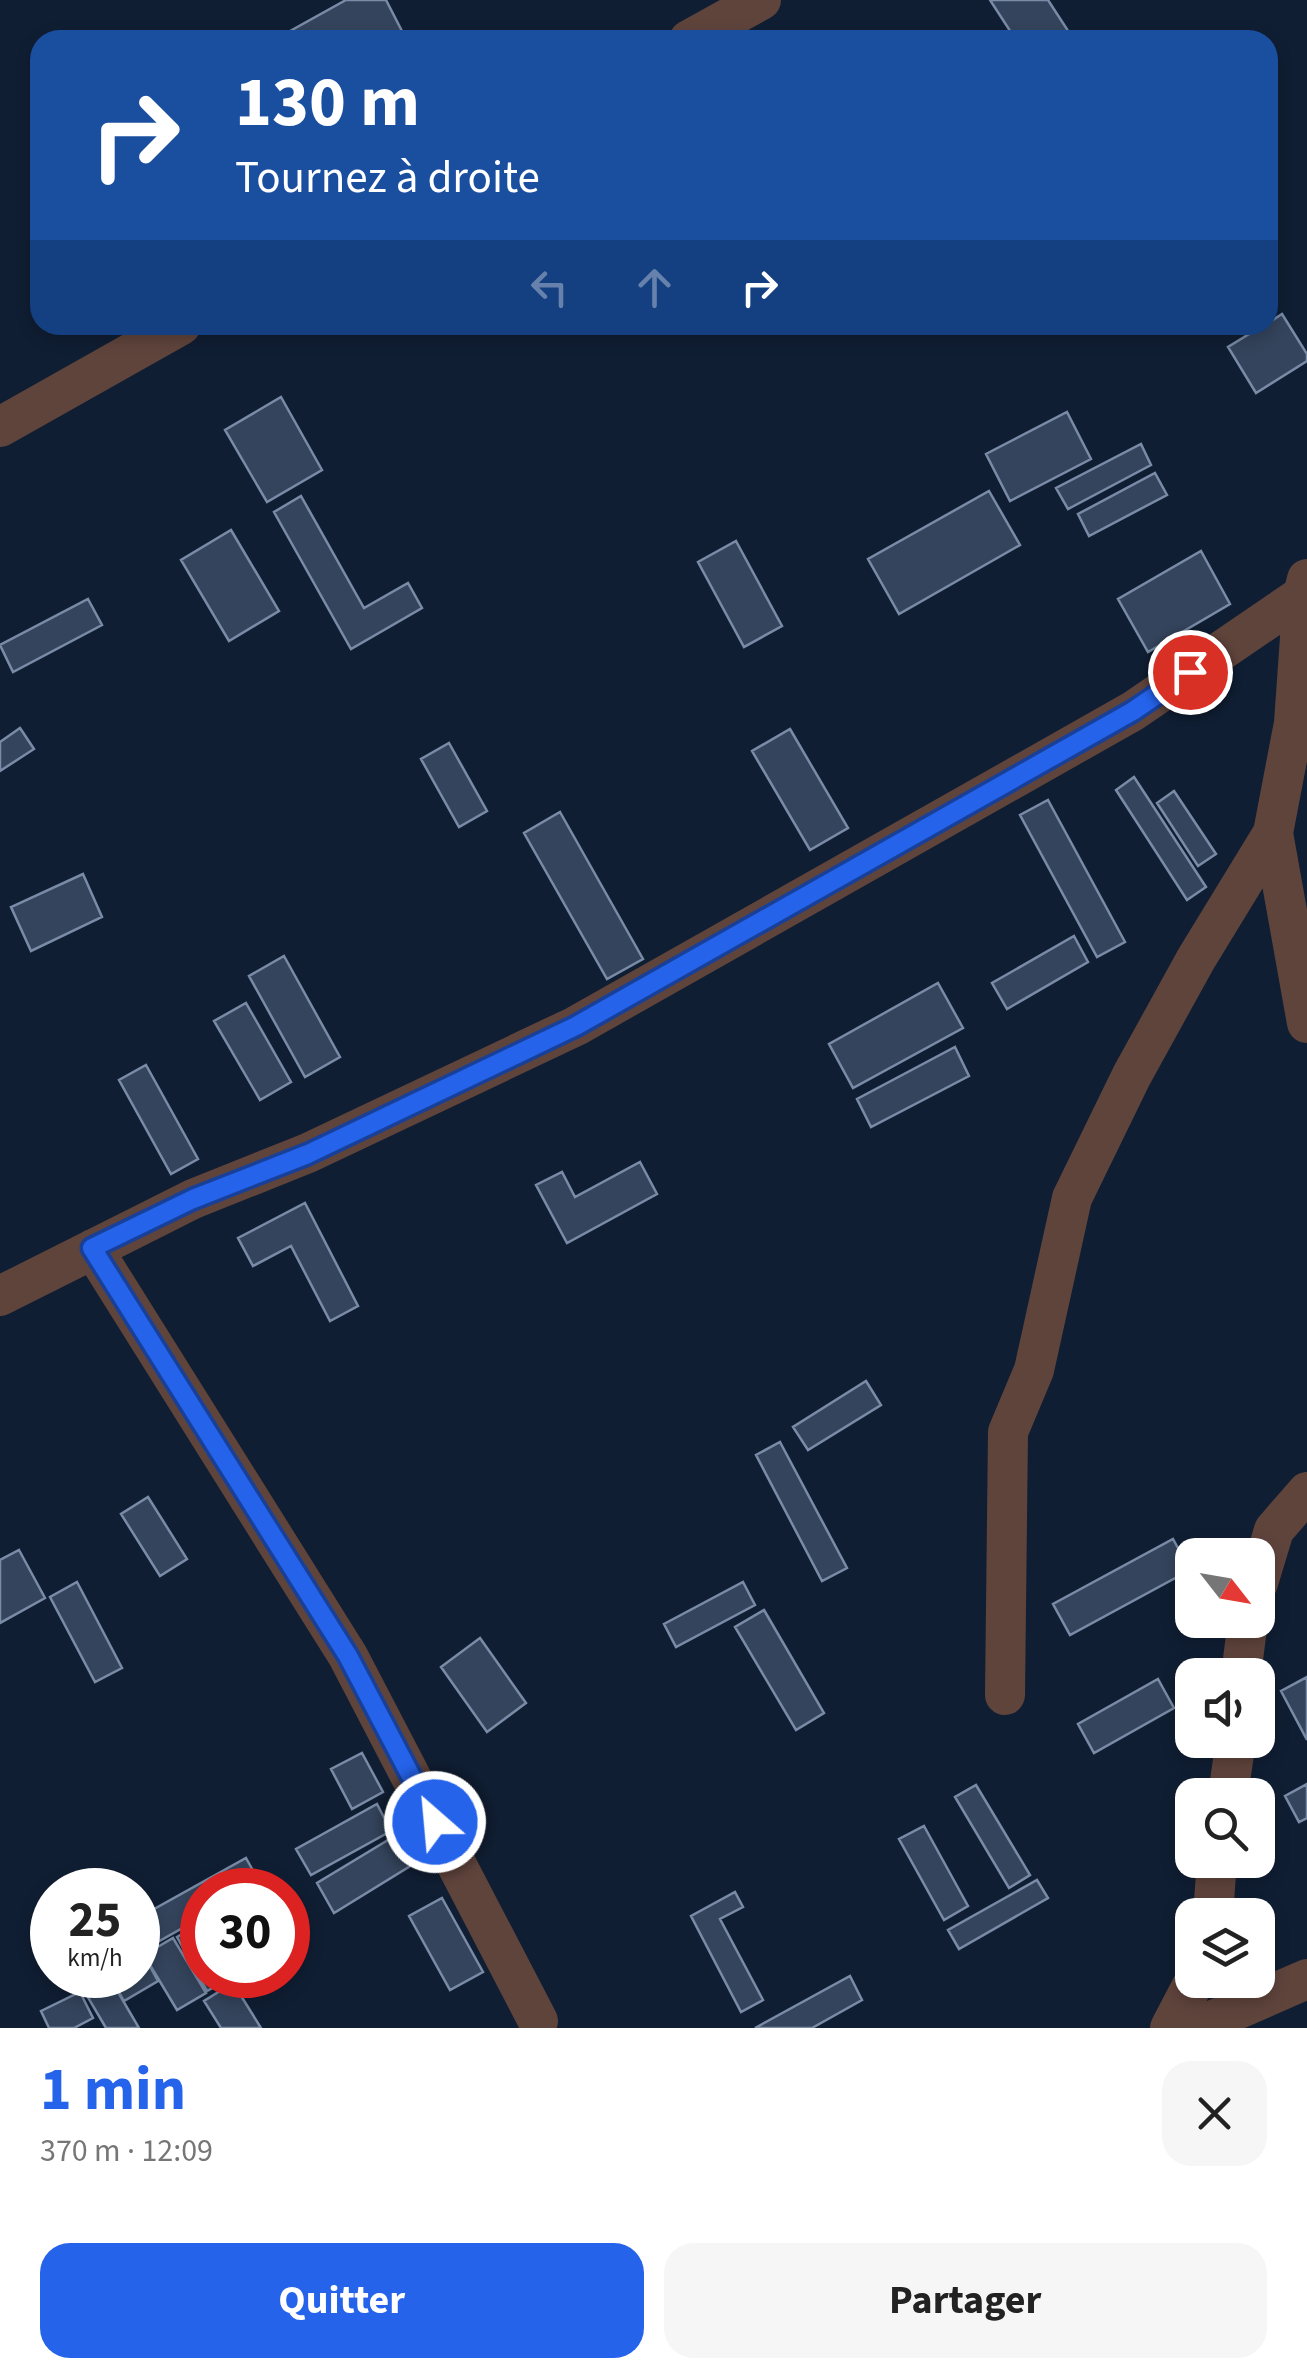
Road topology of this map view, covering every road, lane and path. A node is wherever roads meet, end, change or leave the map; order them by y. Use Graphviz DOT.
graph roads {
  1 [pos="761,0"];
  2 [pos="707,30"];
  3 [pos="163,335"];
  4 [pos="0,426"];
  5 [pos="1305,587"];
  6 [pos="1272,833"];
  7 [pos="1307,1023"];
  8 [pos="92,1248"];
  9 [pos="0,1296"];
  10 [pos="1307,1492"];
  11 [pos="1272,1538"];
  12 [pos="1005,1695"];
  13 [pos="1307,1979"];
  14 [pos="1186,1998"];
  15 [pos="538,2021"];
  16 [pos="1170,2028"];
  17 [pos="1196,2028"];
  1 -- 2 [label="street"];
  3 -- 4 [label="street"];
  5 -- 6 [label="street"];
  5 -- 8 [label="street"];
  6 -- 7 [label="street"];
  6 -- 12 [label="street"];
  8 -- 9 [label="street"];
  8 -- 15 [label="street"];
  10 -- 11 [label="street"];
  13 -- 17 [label="street"];
  14 -- 16 [label="street"];
}
